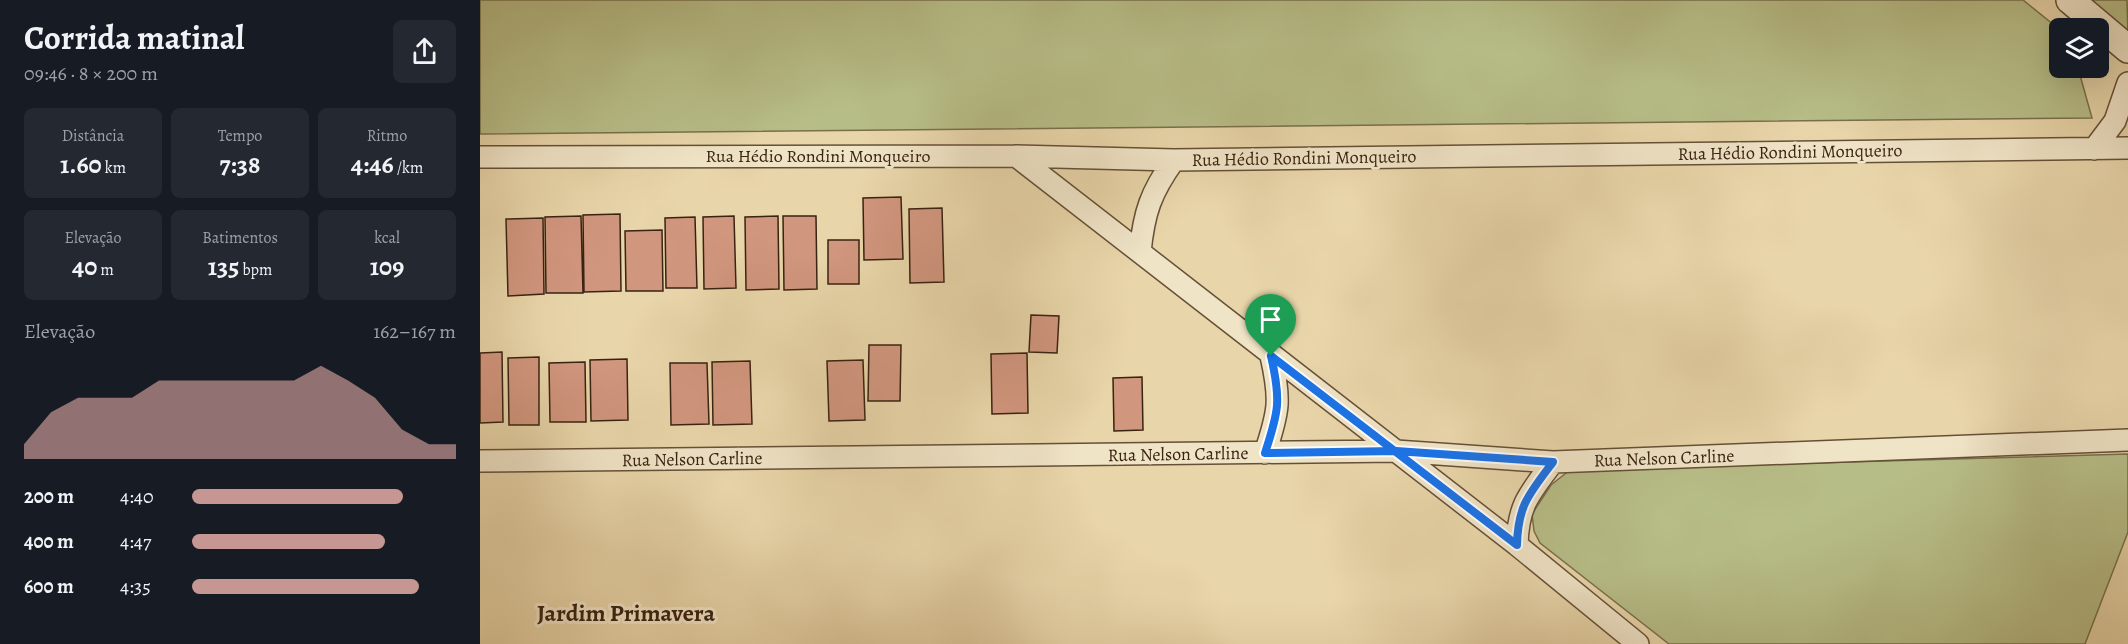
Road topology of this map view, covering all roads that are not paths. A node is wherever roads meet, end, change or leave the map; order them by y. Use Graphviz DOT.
graph roads {
  1 [pos="2070,0"];
  2 [pos="2128,49"];
  3 [pos="2128,83"];
  4 [pos="2128,148"];
  5 [pos="2094,149"];
  6 [pos="1016,156"];
  7 [pos="480,157"];
  8 [pos="1174,160"];
  9 [pos="1140,252"];
  10 [pos="1271,356"];
  11 [pos="2128,440"];
  12 [pos="1396,451"];
  13 [pos="1265,453"];
  14 [pos="480,461"];
  15 [pos="1553,462"];
  16 [pos="1517,545"];
  17 [pos="1638,644"];
  1 -- 2 [label="street"];
  3 -- 5 [label="street"];
  4 -- 5 [label="street, Rua Hédio Rondini Monqueiro"];
  5 -- 8 [label="street, Rua Hédio Rondini Monqueiro"];
  6 -- 7 [label="street, Rua Hédio Rondini Monqueiro"];
  6 -- 8 [label="street, Rua Hédio Rondini Monqueiro"];
  6 -- 9 [label="street"];
  8 -- 9 [label="street"];
  9 -- 10 [label="street"];
  10 -- 12 [label="street"];
  10 -- 13 [label="street"];
  11 -- 15 [label="street, Rua Nelson Carline"];
  12 -- 13 [label="street, Rua Nelson Carline"];
  12 -- 15 [label="street, Rua Nelson Carline"];
  12 -- 16 [label="street"];
  13 -- 14 [label="street, Rua Nelson Carline"];
  15 -- 16 [label="street"];
  16 -- 17 [label="street"];
}
